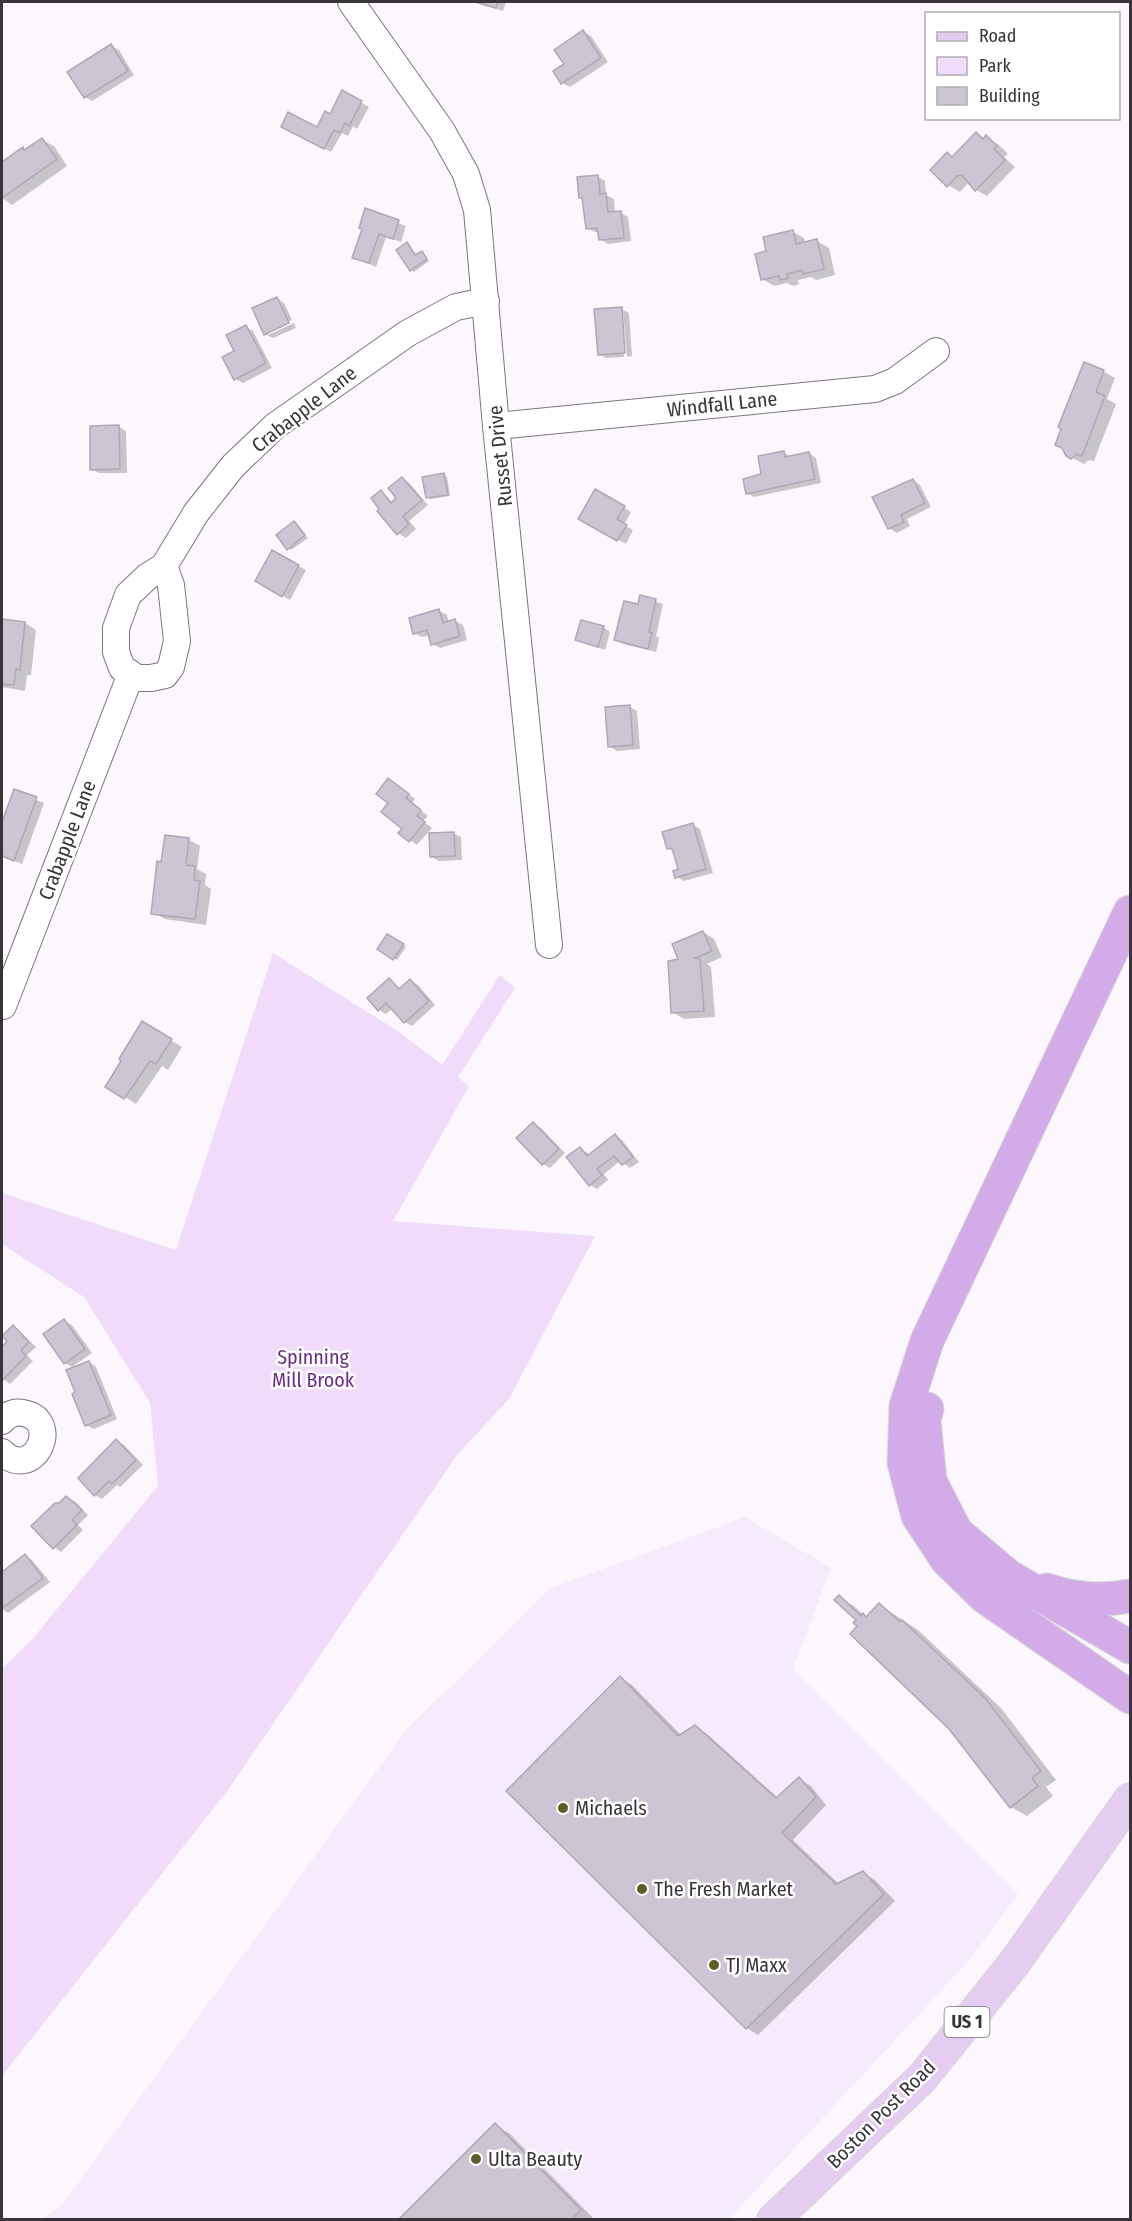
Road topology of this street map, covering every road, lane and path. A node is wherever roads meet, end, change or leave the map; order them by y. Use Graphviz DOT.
graph roads {
  1 [pos="351,2"];
  2 [pos="486,302"];
  3 [pos="936,351"];
  4 [pos="496,426"];
  5 [pos="164,566"];
  6 [pos="131,674"];
  7 [pos="1131,912"];
  8 [pos="549,945"];
  9 [pos="1131,962"];
  10 [pos="3,1006"];
  11 [pos="2,1421"];
  12 [pos="4,1461"];
  13 [pos="1008,1576"];
  14 [pos="1131,1596"];
  15 [pos="1131,1647"];
  16 [pos="1131,1697"];
  17 [pos="1131,1799"];
  18 [pos="773,2220"];
  1 -- 2 [label="street, Russet Drive"];
  2 -- 4 [label="street, Russet Drive"];
  2 -- 5 [label="street, Crabapple Lane"];
  3 -- 4 [label="street, Windfall Lane"];
  4 -- 8 [label="street, Russet Drive"];
  5 -- 6 [label="street, Crabapple Lane"];
  5 -- 6 [label="street"];
  6 -- 10 [label="street, Crabapple Lane"];
  7 -- 16 [label="highway"];
  9 -- 13 [label="highway"];
  11 -- 12 [label="street"];
  13 -- 14 [label="highway"];
  13 -- 15 [label="highway"];
  17 -- 18 [label="main road, Boston Post Road / US 1"];
}
